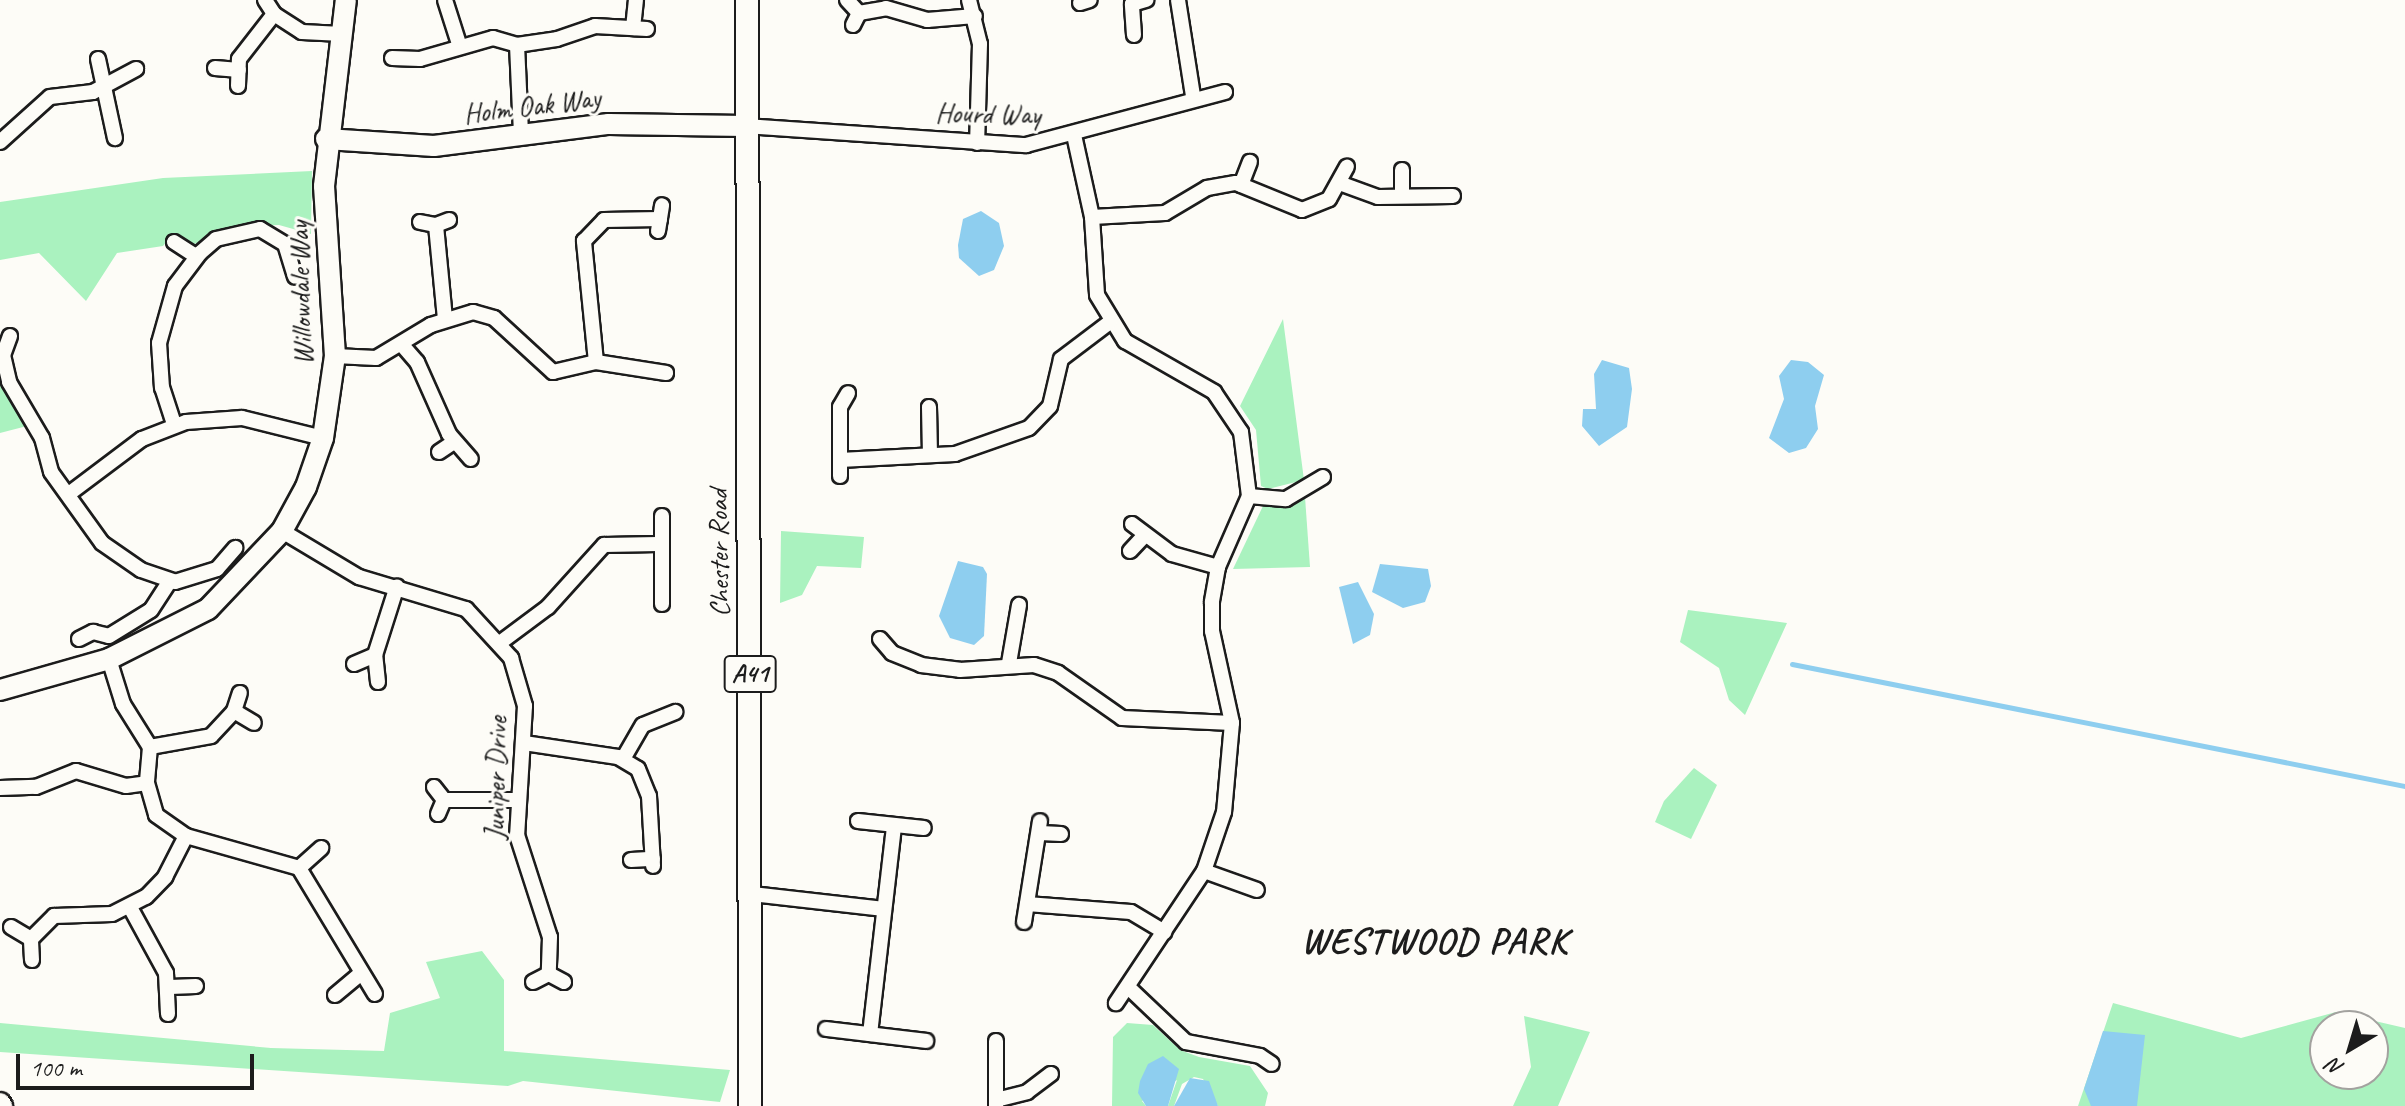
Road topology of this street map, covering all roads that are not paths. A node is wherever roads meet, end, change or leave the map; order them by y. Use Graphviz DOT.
graph roads {
  1 [pos="265,0"];
  2 [pos="346,0"];
  3 [pos="445,0"];
  4 [pos="636,0"];
  5 [pos="747,0"];
  6 [pos="847,0"];
  7 [pos="969,0"];
  8 [pos="1178,0"];
  9 [pos="1133,1"];
  10 [pos="274,14"];
  11 [pos="975,16"];
  12 [pos="337,34"];
  13 [pos="1134,35"];
  14 [pos="459,44"];
  15 [pos="517,45"];
  16 [pos="392,58"];
  17 [pos="98,59"];
  18 [pos="215,68"];
  19 [pos="136,69"];
  20 [pos="239,70"];
  21 [pos="107,86"];
  22 [pos="238,86"];
  23 [pos="1225,92"];
  24 [pos="1193,96"];
  25 [pos="745,126"];
  26 [pos="521,133"];
  27 [pos="1074,135"];
  28 [pos="115,138"];
  29 [pos="326,139"];
  30 [pos="0,142"];
  31 [pos="977,143"];
  32 [pos="1250,162"];
  33 [pos="1347,167"];
  34 [pos="1402,170"];
  35 [pos="1342,184"];
  36 [pos="1241,185"];
  37 [pos="1402,195"];
  38 [pos="1453,196"];
  39 [pos="1092,217"];
  40 [pos="660,218"];
  41 [pos="420,222"];
  42 [pos="174,242"];
  43 [pos="197,257"];
  44 [pos="295,276"];
  45 [pos="445,319"];
  46 [pos="1110,322"];
  47 [pos="5,344"];
  48 [pos="403,346"];
  49 [pos="335,356"];
  50 [pos="596,362"];
  51 [pos="666,373"];
  52 [pos="848,393"];
  53 [pos="936,415"];
  54 [pos="174,424"];
  55 [pos="323,438"];
  56 [pos="454,442"];
  57 [pos="439,452"];
  58 [pos="930,455"];
  59 [pos="471,459"];
  60 [pos="840,460"];
  61 [pos="840,476"];
  62 [pos="1323,477"];
  63 [pos="70,493"];
  64 [pos="1249,496"];
  65 [pos="662,516"];
  66 [pos="1132,524"];
  67 [pos="282,531"];
  68 [pos="1143,537"];
  69 [pos="658,544"];
  70 [pos="235,548"];
  71 [pos="1130,551"];
  72 [pos="1218,567"];
  73 [pos="170,581"];
  74 [pos="397,586"];
  75 [pos="662,604"];
  76 [pos="1019,605"];
  77 [pos="79,639"];
  78 [pos="880,639"];
  79 [pos="501,642"];
  80 [pos="375,655"];
  81 [pos="109,659"];
  82 [pos="1009,663"];
  83 [pos="354,664"];
  84 [pos="378,682"];
  85 [pos="0,690"];
  86 [pos="240,693"];
  87 [pos="234,711"];
  88 [pos="675,712"];
  89 [pos="254,723"];
  90 [pos="1232,723"];
  91 [pos="524,743"];
  92 [pos="150,747"];
  93 [pos="623,759"];
  94 [pos="147,783"];
  95 [pos="434,787"];
  96 [pos="0,788"];
  97 [pos="516,800"];
  98 [pos="858,821"];
  99 [pos="894,825"];
  100 [pos="924,828"];
  101 [pos="1061,834"];
  102 [pos="186,836"];
  103 [pos="321,848"];
  104 [pos="631,860"];
  105 [pos="299,868"];
  106 [pos="1204,871"];
  107 [pos="1257,890"];
  108 [pos="752,894"];
  109 [pos="1027,904"];
  110 [pos="131,909"];
  111 [pos="884,909"];
  112 [pos="1024,922"];
  113 [pos="11,927"];
  114 [pos="1164,932"];
  115 [pos="31,939"];
  116 [pos="32,960"];
  117 [pos="549,974"];
  118 [pos="359,975"];
  119 [pos="533,982"];
  120 [pos="564,982"];
  121 [pos="196,986"];
  122 [pos="170,987"];
  123 [pos="1128,987"];
  124 [pos="375,994"];
  125 [pos="335,995"];
  126 [pos="1116,1003"];
  127 [pos="168,1014"];
  128 [pos="826,1029"];
  129 [pos="870,1034"];
  130 [pos="926,1041"];
  131 [pos="996,1041"];
  132 [pos="1266,1054"];
  133 [pos="1051,1074"];
  134 [pos="996,1103"];
  135 [pos="750,1106"];
  1 -- 10 [label="street"];
  2 -- 12 [label="street, Willowdale Way"];
  3 -- 14 [label="street"];
  4 -- 15 [label="street"];
  5 -- 25 [label="main road, Chester Road / A41"];
  6 -- 11 [label="street"];
  7 -- 11 [label="street"];
  8 -- 24 [label="street"];
  9 -- 13 [label="street"];
  10 -- 12 [label="street"];
  10 -- 20 [label="street"];
  11 -- 31 [label="street"];
  12 -- 29 [label="street, Willowdale Way"];
  14 -- 15 [label="street"];
  14 -- 16 [label="street"];
  15 -- 26 [label="street"];
  17 -- 21 [label="street"];
  18 -- 20 [label="street"];
  19 -- 21 [label="street"];
  20 -- 22 [label="street"];
  21 -- 28 [label="street"];
  21 -- 30 [label="street"];
  23 -- 24 [label="street, Hourd Way"];
  24 -- 27 [label="street, Hourd Way"];
  25 -- 26 [label="street, Holm Oak Way"];
  25 -- 31 [label="street, Hourd Way"];
  25 -- 108 [label="main road, Chester Road / A41"];
  26 -- 29 [label="street, Holm Oak Way"];
  27 -- 31 [label="street, Hourd Way"];
  27 -- 39 [label="street"];
  29 -- 49 [label="street, Willowdale Way"];
  32 -- 36 [label="street"];
  33 -- 35 [label="street"];
  34 -- 37 [label="street"];
  35 -- 36 [label="street"];
  35 -- 37 [label="street"];
  36 -- 39 [label="street"];
  37 -- 38 [label="street"];
  39 -- 46 [label="street"];
  40 -- 50 [label="street"];
  41 -- 45 [label="street"];
  42 -- 43 [label="street"];
  43 -- 44 [label="street"];
  43 -- 54 [label="street"];
  45 -- 48 [label="street"];
  45 -- 50 [label="street"];
  46 -- 58 [label="street"];
  46 -- 64 [label="street"];
  47 -- 63 [label="street"];
  48 -- 49 [label="street"];
  48 -- 56 [label="street"];
  49 -- 55 [label="street, Willowdale Way"];
  50 -- 51 [label="street"];
  52 -- 60 [label="street"];
  53 -- 58 [label="street"];
  54 -- 55 [label="street"];
  54 -- 63 [label="street"];
  55 -- 67 [label="street, Willowdale Way"];
  56 -- 57 [label="street"];
  56 -- 59 [label="street"];
  58 -- 60 [label="street"];
  60 -- 61 [label="street"];
  62 -- 64 [label="street"];
  63 -- 73 [label="street"];
  64 -- 72 [label="street"];
  65 -- 69 [label="street"];
  66 -- 68 [label="street"];
  67 -- 74 [label="street, Juniper Drive"];
  67 -- 81 [label="street, Willowdale Way"];
  68 -- 71 [label="street"];
  68 -- 72 [label="street"];
  69 -- 75 [label="street"];
  69 -- 79 [label="street"];
  70 -- 73 [label="street"];
  72 -- 90 [label="street"];
  73 -- 77 [label="street"];
  74 -- 79 [label="street, Juniper Drive"];
  74 -- 80 [label="street"];
  76 -- 82 [label="street"];
  78 -- 82 [label="street"];
  79 -- 91 [label="street, Juniper Drive"];
  80 -- 83 [label="street"];
  80 -- 84 [label="street"];
  81 -- 85 [label="street, Willowdale Way"];
  81 -- 92 [label="street"];
  82 -- 90 [label="street"];
  86 -- 87 [label="street"];
  87 -- 89 [label="street"];
  87 -- 92 [label="street"];
  88 -- 93 [label="street"];
  90 -- 106 [label="street"];
  91 -- 93 [label="street"];
  91 -- 97 [label="street, Juniper Drive"];
  92 -- 94 [label="street"];
  93 -- 104 [label="street"];
  94 -- 96 [label="street"];
  94 -- 102 [label="street"];
  95 -- 97 [label="street"];
  97 -- 117 [label="street, Juniper Drive"];
  98 -- 99 [label="street"];
  99 -- 100 [label="street"];
  99 -- 111 [label="street"];
  101 -- 109 [label="street"];
  102 -- 105 [label="street"];
  102 -- 110 [label="street"];
  103 -- 105 [label="street"];
  105 -- 118 [label="street"];
  106 -- 107 [label="street"];
  106 -- 114 [label="street"];
  108 -- 111 [label="street"];
  108 -- 135 [label="main road, Chester Road / A41"];
  109 -- 112 [label="street"];
  109 -- 114 [label="street"];
  110 -- 115 [label="street"];
  110 -- 122 [label="street"];
  111 -- 129 [label="street"];
  113 -- 115 [label="street"];
  114 -- 123 [label="street"];
  115 -- 116 [label="street"];
  117 -- 119 [label="street"];
  117 -- 120 [label="street"];
  118 -- 124 [label="street"];
  118 -- 125 [label="street"];
  121 -- 122 [label="street"];
  122 -- 127 [label="street"];
  123 -- 126 [label="street"];
  123 -- 132 [label="street"];
  128 -- 129 [label="street"];
  129 -- 130 [label="street"];
  131 -- 134 [label="street"];
  133 -- 134 [label="street"];
}
